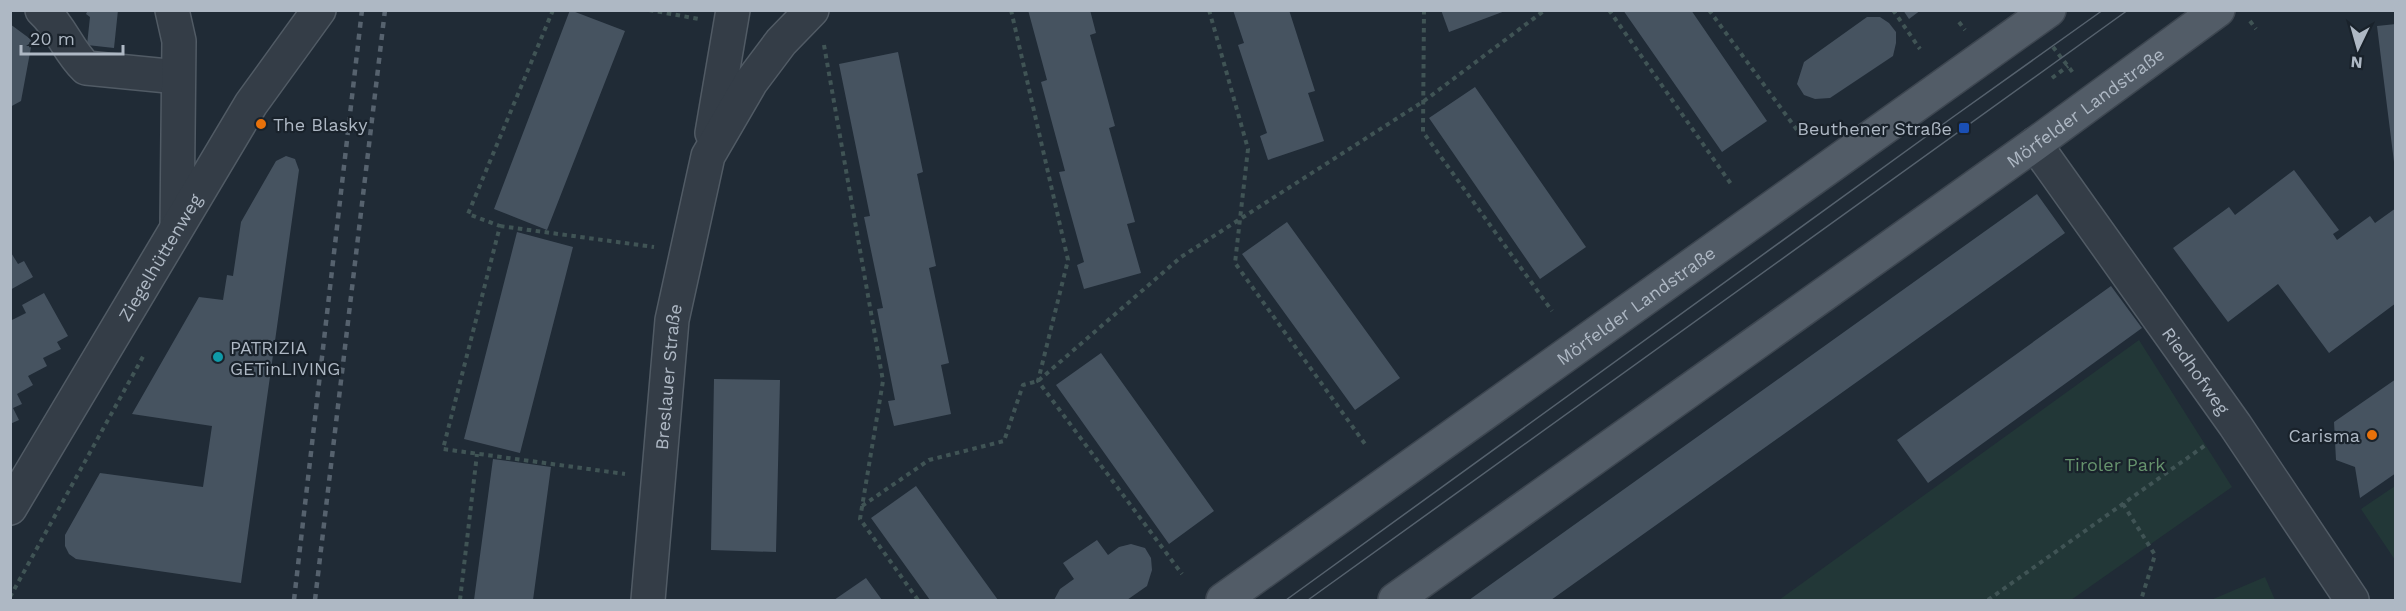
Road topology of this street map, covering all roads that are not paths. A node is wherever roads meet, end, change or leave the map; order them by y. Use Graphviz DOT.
graph roads {
  1 [pos="42,10"];
  2 [pos="172,10"];
  3 [pos="319,10"];
  4 [pos="2218,10"];
  5 [pos="2042,16"];
  6 [pos="732,17"];
  7 [pos="817,22"];
  8 [pos="178,77"];
  9 [pos="2035,144"];
  10 [pos="708,156"];
  11 [pos="177,228"];
  12 [pos="10,508"];
  13 [pos="648,600"];
  14 [pos="1222,600"];
  15 [pos="1395,600"];
  16 [pos="2352,600"];
  1 -- 8 [label="street"];
  2 -- 8 [label="street"];
  3 -- 11 [label="street, Ziegelhüttenweg"];
  4 -- 9 [label="main road, Mörfelder Landstraße"];
  5 -- 14 [label="main road, Mörfelder Landstraße"];
  6 -- 10 [label="street, Breslauer Straße"];
  7 -- 10 [label="street, Breslauer Straße"];
  8 -- 11 [label="street"];
  9 -- 15 [label="main road, Mörfelder Landstraße"];
  9 -- 16 [label="street, Riedhofweg"];
  10 -- 13 [label="street, Breslauer Straße"];
  11 -- 12 [label="street, Ziegelhüttenweg"];
}
